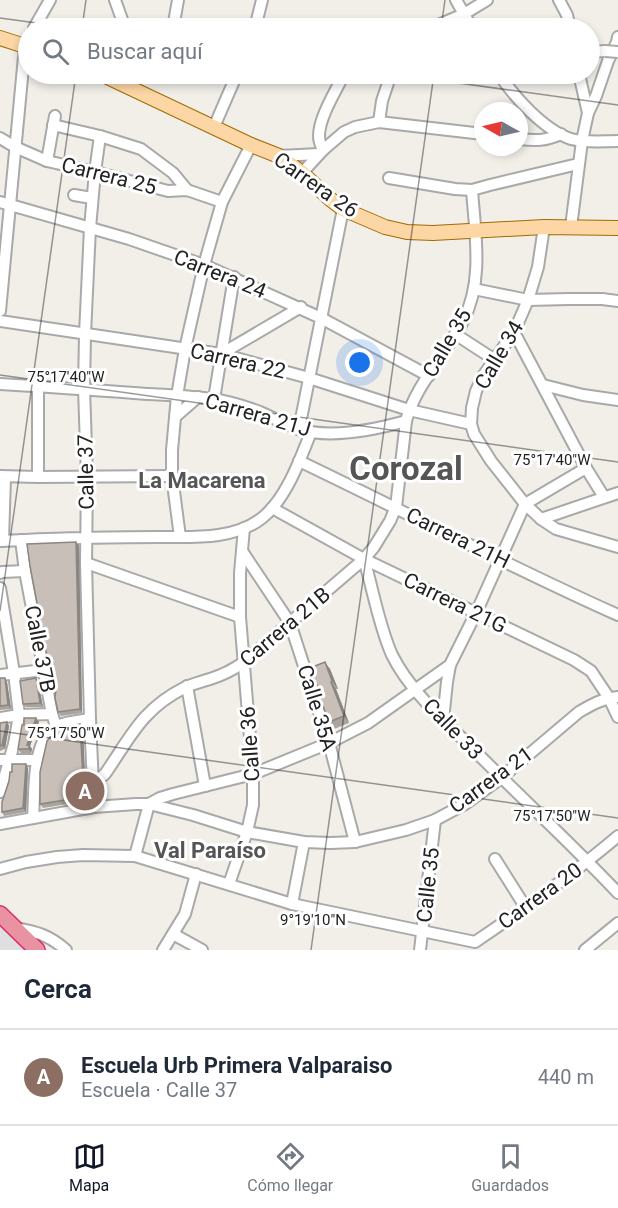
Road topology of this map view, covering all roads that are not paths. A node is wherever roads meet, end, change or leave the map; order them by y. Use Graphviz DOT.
graph roads {
  1 [pos="50,0"];
  2 [pos="115,0"];
  3 [pos="178,0"];
  4 [pos="262,0"];
  5 [pos="456,0"];
  6 [pos="487,0"];
  7 [pos="559,0"];
  8 [pos="464,14"];
  9 [pos="40,18"];
  10 [pos="121,18"];
  11 [pos="175,18"];
  12 [pos="257,18"];
  13 [pos="455,18"];
  14 [pos="466,18"];
  15 [pos="568,18"];
  16 [pos="618,37"];
  17 [pos="0,38"];
  18 [pos="18,42"];
  19 [pos="600,51"];
  20 [pos="618,52"];
  21 [pos="22,84"];
  22 [pos="122,84"];
  23 [pos="233,84"];
  24 [pos="339,84"];
  25 [pos="388,84"];
  26 [pos="505,84"];
  27 [pos="581,84"];
  28 [pos="588,113"];
  29 [pos="379,122"];
  30 [pos="214,128"];
  31 [pos="474,134"];
  32 [pos="561,134"];
  33 [pos="100,136"];
  34 [pos="0,138"];
  35 [pos="528,140"];
  36 [pos="582,141"];
  37 [pos="618,141"];
  38 [pos="251,145"];
  39 [pos="15,147"];
  40 [pos="321,152"];
  41 [pos="279,156"];
  42 [pos="47,161"];
  43 [pos="578,164"];
  44 [pos="95,172"];
  45 [pos="303,174"];
  46 [pos="389,178"];
  47 [pos="187,190"];
  48 [pos="472,190"];
  49 [pos="74,195"];
  50 [pos="92,198"];
  51 [pos="222,202"];
  52 [pos="5,203"];
  53 [pos="343,209"];
  54 [pos="544,227"];
  55 [pos="571,227"];
  56 [pos="90,228"];
  57 [pos="618,228"];
  58 [pos="475,230"];
  59 [pos="204,265"];
  60 [pos="234,277"];
  61 [pos="474,289"];
  62 [pos="528,300"];
  63 [pos="618,301"];
  64 [pos="301,308"];
  65 [pos="0,311"];
  66 [pos="321,318"];
  67 [pos="0,321"];
  68 [pos="514,332"];
  69 [pos="85,334"];
  70 [pos="455,334"];
  71 [pos="185,349"];
  72 [pos="222,354"];
  73 [pos="495,360"];
  74 [pos="429,376"];
  75 [pos="309,378"];
  76 [pos="0,384"];
  77 [pos="543,385"];
  78 [pos="38,386"];
  79 [pos="84,388"];
  80 [pos="177,396"];
  81 [pos="198,397"];
  82 [pos="214,399"];
  83 [pos="618,400"];
  84 [pos="408,415"];
  85 [pos="175,417"];
  86 [pos="471,424"];
  87 [pos="299,429"];
  88 [pos="311,432"];
  89 [pos="299,461"];
  90 [pos="586,468"];
  91 [pos="172,476"];
  92 [pos="2,477"];
  93 [pos="38,477"];
  94 [pos="87,477"];
  95 [pos="618,493"];
  96 [pos="604,497"];
  97 [pos="525,504"];
  98 [pos="396,507"];
  99 [pos="272,508"];
  100 [pos="541,519"];
  101 [pos="244,528"];
  102 [pos="180,537"];
  103 [pos="86,538"];
  104 [pos="21,540"];
  105 [pos="2,541"];
  106 [pos="618,547"];
  107 [pos="242,551"];
  108 [pos="364,559"];
  109 [pos="499,559"];
  110 [pos="87,563"];
  111 [pos="25,571"];
  112 [pos="0,573"];
  113 [pos="0,588"];
  114 [pos="476,613"];
  115 [pos="618,615"];
  116 [pos="240,617"];
  117 [pos="290,623"];
  118 [pos="244,662"];
  119 [pos="450,665"];
  120 [pos="44,670"];
  121 [pos="14,673"];
  122 [pos="0,675"];
  123 [pos="187,686"];
  124 [pos="415,690"];
  125 [pos="613,697"];
  126 [pos="52,714"];
  127 [pos="19,715"];
  128 [pos="618,717"];
  129 [pos="0,718"];
  130 [pos="90,719"];
  131 [pos="443,720"];
  132 [pos="56,726"];
  133 [pos="329,743"];
  134 [pos="5,760"];
  135 [pos="37,760"];
  136 [pos="253,774"];
  137 [pos="501,778"];
  138 [pos="93,781"];
  139 [pos="205,786"];
  140 [pos="0,792"];
  141 [pos="149,804"];
  142 [pos="94,807"];
  143 [pos="33,818"];
  144 [pos="435,820"];
  145 [pos="0,824"];
  146 [pos="247,832"];
  147 [pos="618,836"];
  148 [pos="304,842"];
  149 [pos="355,842"];
  150 [pos="135,856"];
  151 [pos="495,860"];
  152 [pos="588,861"];
  153 [pos="0,869"];
  154 [pos="196,874"];
  155 [pos="230,884"];
  156 [pos="618,893"];
  157 [pos="292,904"];
  158 [pos="526,908"];
  159 [pos="4,920"];
  160 [pos="618,923"];
  161 [pos="423,931"];
  162 [pos="173,934"];
  163 [pos="478,946"];
  164 [pos="592,948"];
  165 [pos="37,950"];
  166 [pos="66,950"];
  167 [pos="163,950"];
  168 [pos="202,950"];
  169 [pos="420,950"];
  1 -- 9 [label="street"];
  2 -- 10 [label="street"];
  3 -- 11 [label="street"];
  4 -- 12 [label="street"];
  5 -- 8 [label="street"];
  6 -- 8 [label="street"];
  7 -- 15 [label="street"];
  8 -- 13 [label="street"];
  8 -- 14 [label="street"];
  16 -- 28 [label="street"];
  17 -- 18 [label="main road"];
  19 -- 20 [label="street, bridge"];
  21 -- 39 [label="street"];
  22 -- 30 [label="main road, Carrera 26"];
  23 -- 30 [label="street"];
  24 -- 40 [label="street"];
  25 -- 29 [label="street"];
  26 -- 32 [label="street"];
  27 -- 28 [label="street"];
  28 -- 36 [label="street"];
  29 -- 31 [label="street"];
  29 -- 40 [label="street"];
  30 -- 38 [label="main road, Carrera 26"];
  32 -- 35 [label="street"];
  32 -- 36 [label="street"];
  33 -- 42 [label="street"];
  33 -- 44 [label="street, Calle 37"];
  33 -- 47 [label="street"];
  34 -- 39 [label="street, Carrera 25"];
  36 -- 37 [label="street"];
  36 -- 43 [label="street"];
  38 -- 41 [label="main road, Carrera 26"];
  38 -- 51 [label="street"];
  39 -- 42 [label="street, Carrera 25"];
  39 -- 52 [label="street"];
  40 -- 41 [label="street"];
  40 -- 45 [label="street"];
  41 -- 45 [label="main road, Carrera 26"];
  42 -- 44 [label="street, Carrera 25"];
  43 -- 48 [label="street"];
  43 -- 55 [label="street"];
  44 -- 47 [label="street, Carrera 25"];
  44 -- 50 [label="street, Calle 37"];
  45 -- 53 [label="main road, Carrera 26"];
  46 -- 48 [label="street"];
  47 -- 51 [label="street, Carrera 25"];
  48 -- 58 [label="street, Calle 35"];
  49 -- 50 [label="street"];
  50 -- 56 [label="street, Calle 37"];
  51 -- 59 [label="street"];
  52 -- 56 [label="street, Carrera 24"];
  52 -- 65 [label="street"];
  53 -- 58 [label="main road, Carrera 26"];
  53 -- 66 [label="street"];
  54 -- 55 [label="main road, Carrera 26"];
  54 -- 58 [label="main road, Carrera 26"];
  54 -- 62 [label="street, Calle 34"];
  55 -- 57 [label="main road, Carrera 26"];
  56 -- 59 [label="street, Carrera 24"];
  56 -- 69 [label="street, Calle 37"];
  58 -- 61 [label="street, Calle 35"];
  59 -- 60 [label="street, Carrera 24"];
  59 -- 71 [label="street"];
  60 -- 64 [label="street, Carrera 24"];
  60 -- 72 [label="street"];
  61 -- 62 [label="street"];
  61 -- 70 [label="street, Calle 35"];
  62 -- 63 [label="street"];
  62 -- 68 [label="street, Calle 34"];
  64 -- 66 [label="street, Carrera 24"];
  64 -- 72 [label="street"];
  66 -- 74 [label="street, Carrera 24"];
  66 -- 75 [label="street"];
  67 -- 69 [label="street, Carrera 22"];
  68 -- 73 [label="street, Calle 34"];
  68 -- 77 [label="street"];
  69 -- 71 [label="street, Carrera 22"];
  69 -- 79 [label="street, Calle 37"];
  70 -- 73 [label="street"];
  70 -- 74 [label="street, Calle 35"];
  71 -- 72 [label="street, Carrera 22"];
  71 -- 80 [label="street"];
  72 -- 75 [label="street, Carrera 22"];
  72 -- 82 [label="street"];
  73 -- 86 [label="street, Calle 34"];
  74 -- 84 [label="street, Calle 35"];
  75 -- 84 [label="street, Carrera 22"];
  75 -- 87 [label="street"];
  76 -- 78 [label="street, Carrera 21J"];
  77 -- 83 [label="street"];
  77 -- 90 [label="street"];
  78 -- 79 [label="street, Carrera 21J"];
  78 -- 93 [label="street"];
  79 -- 80 [label="street, Carrera 21J"];
  79 -- 94 [label="street, Calle 37"];
  80 -- 81 [label="street, Carrera 21J"];
  80 -- 85 [label="street"];
  81 -- 82 [label="street, Carrera 21J"];
  81 -- 85 [label="street"];
  82 -- 87 [label="street, Carrera 21J"];
  84 -- 86 [label="street, Carrera 22"];
  84 -- 88 [label="street, Carrera 21J"];
  84 -- 98 [label="street, Carrera 21B"];
  85 -- 91 [label="street"];
  86 -- 97 [label="street"];
  87 -- 88 [label="street, Carrera 21J"];
  88 -- 89 [label="street"];
  89 -- 98 [label="street, Carrera 21H"];
  89 -- 99 [label="street"];
  90 -- 96 [label="street"];
  90 -- 97 [label="street"];
  91 -- 94 [label="street"];
  91 -- 102 [label="street"];
  92 -- 93 [label="street"];
  92 -- 105 [label="street"];
  93 -- 94 [label="street"];
  94 -- 103 [label="street, Calle 37"];
  95 -- 96 [label="street"];
  96 -- 100 [label="street"];
  97 -- 100 [label="street"];
  97 -- 109 [label="street"];
  98 -- 108 [label="street, Carrera 21B"];
  98 -- 109 [label="street, Carrera 21H"];
  99 -- 101 [label="street"];
  99 -- 108 [label="street, Carrera 21G"];
  100 -- 106 [label="street"];
  101 -- 102 [label="street"];
  101 -- 107 [label="street, Calle 36"];
  102 -- 103 [label="street"];
  103 -- 104 [label="street"];
  103 -- 110 [label="street, Calle 37"];
  104 -- 105 [label="street"];
  104 -- 111 [label="street, Calle 37B"];
  107 -- 116 [label="street, Calle 36"];
  107 -- 117 [label="street, Calle 35A"];
  108 -- 114 [label="street, Carrera 21G"];
  108 -- 117 [label="street, Carrera 21B"];
  108 -- 124 [label="street, Calle 33"];
  109 -- 114 [label="street"];
  109 -- 115 [label="street, Carrera 21H"];
  110 -- 116 [label="street"];
  110 -- 130 [label="street, Calle 37"];
  111 -- 112 [label="street"];
  111 -- 120 [label="street, Calle 37B"];
  113 -- 121 [label="street, Calle 37B"];
  114 -- 119 [label="street"];
  114 -- 125 [label="street, Carrera 21G"];
  116 -- 118 [label="street, Calle 36"];
  117 -- 118 [label="street, Carrera 21B"];
  117 -- 133 [label="street, Calle 35A"];
  118 -- 123 [label="street, Carrera 21B"];
  118 -- 136 [label="street, Calle 36"];
  119 -- 124 [label="street"];
  119 -- 131 [label="street"];
  120 -- 121 [label="street"];
  120 -- 126 [label="street, Calle 37B"];
  121 -- 122 [label="street"];
  121 -- 127 [label="street, Calle 37B"];
  123 -- 138 [label="street, Carrera 21B"];
  123 -- 139 [label="street"];
  124 -- 131 [label="street, Calle 33"];
  124 -- 133 [label="street"];
  125 -- 128 [label="street, Carrera 21G"];
  125 -- 137 [label="street, Carrera 21"];
  126 -- 127 [label="street"];
  126 -- 132 [label="street, Calle 37B"];
  127 -- 129 [label="street"];
  127 -- 134 [label="street, Calle 37B"];
  130 -- 132 [label="street"];
  130 -- 138 [label="street, Calle 37"];
  131 -- 137 [label="street, Calle 33"];
  132 -- 135 [label="street"];
  133 -- 136 [label="street"];
  133 -- 149 [label="street, Calle 35A"];
  134 -- 135 [label="street"];
  134 -- 140 [label="street, Calle 37B"];
  135 -- 143 [label="street"];
  136 -- 139 [label="street"];
  136 -- 146 [label="street, Calle 36"];
  137 -- 144 [label="street, Carrera 21"];
  137 -- 152 [label="street, Calle 33"];
  138 -- 142 [label="street, Calle 37"];
  139 -- 141 [label="street"];
  141 -- 142 [label="street, Carrera 21"];
  141 -- 146 [label="street, Carrera 21"];
  141 -- 150 [label="street"];
  142 -- 143 [label="street, Carrera 21"];
  143 -- 145 [label="street, Carrera 21"];
  144 -- 149 [label="street, Carrera 21"];
  144 -- 161 [label="street, Calle 35"];
  146 -- 148 [label="street, Carrera 21"];
  146 -- 155 [label="street, Calle 36"];
  147 -- 152 [label="street, Carrera 20"];
  148 -- 149 [label="street, Carrera 21"];
  148 -- 157 [label="street"];
  150 -- 153 [label="street, Carrera 20"];
  150 -- 154 [label="street, Carrera 20"];
  151 -- 158 [label="street"];
  152 -- 156 [label="street, Calle 33"];
  152 -- 158 [label="street, Carrera 20"];
  154 -- 155 [label="street, Carrera 20"];
  154 -- 162 [label="street"];
  155 -- 157 [label="street, Carrera 20"];
  157 -- 161 [label="street, Carrera 20"];
  158 -- 163 [label="street, Carrera 20"];
  159 -- 165 [label="highway"];
  159 -- 166 [label="street"];
  160 -- 164 [label="street"];
  161 -- 163 [label="street, Carrera 20"];
  161 -- 169 [label="street, Calle 35"];
  162 -- 167 [label="street"];
  162 -- 168 [label="street"];
}
